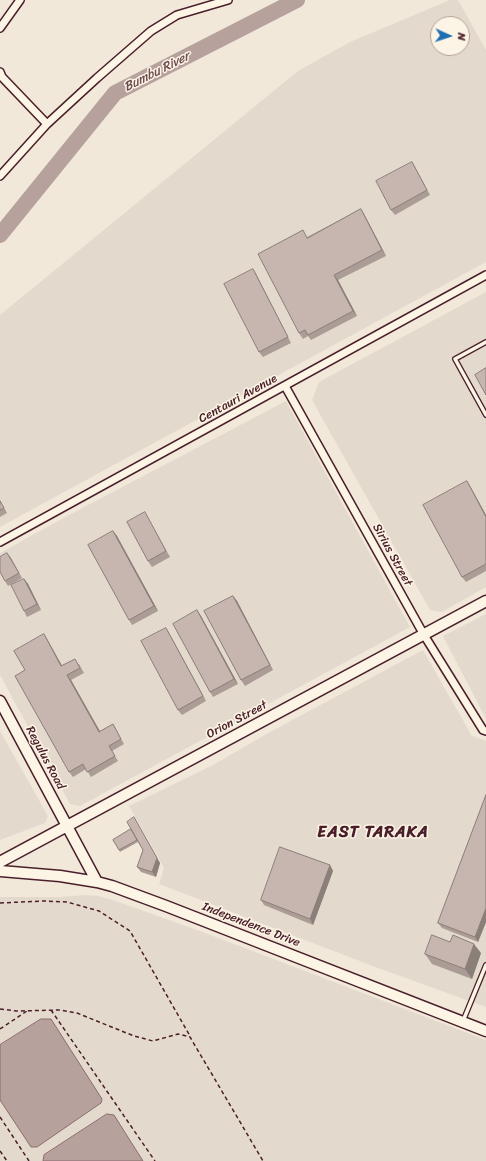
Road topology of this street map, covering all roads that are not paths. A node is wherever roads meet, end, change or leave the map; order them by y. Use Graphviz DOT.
graph roads {
  1 [pos="20,0"];
  2 [pos="228,0"];
  3 [pos="0,28"];
  4 [pos="0,72"];
  5 [pos="47,124"];
  6 [pos="0,176"];
  7 [pos="486,275"];
  8 [pos="486,342"];
  9 [pos="286,386"];
  10 [pos="486,415"];
  11 [pos="0,542"];
  12 [pos="486,601"];
  13 [pos="424,635"];
  14 [pos="0,702"];
  15 [pos="486,731"];
  16 [pos="66,826"];
  17 [pos="0,862"];
  18 [pos="0,871"];
  19 [pos="97,882"];
  20 [pos="486,965"];
  21 [pos="463,1022"];
  22 [pos="486,1031"];
  1 -- 3 [label="street"];
  2 -- 5 [label="street"];
  4 -- 5 [label="street"];
  5 -- 6 [label="street"];
  7 -- 9 [label="street, Centauri Avenue"];
  8 -- 10 [label="lane"];
  9 -- 11 [label="street, Centauri Avenue"];
  9 -- 13 [label="street, Sirius Street"];
  12 -- 13 [label="street, Orion Street"];
  13 -- 15 [label="street, Sirius Street"];
  13 -- 16 [label="street, Orion Street"];
  14 -- 16 [label="street, Regulus Road"];
  16 -- 17 [label="street, Orion Street"];
  16 -- 19 [label="street, Regulus Road"];
  18 -- 19 [label="street, Independence Drive"];
  19 -- 21 [label="street, Independence Drive"];
  20 -- 21 [label="lane"];
  21 -- 22 [label="street, Independence Drive"];
}
